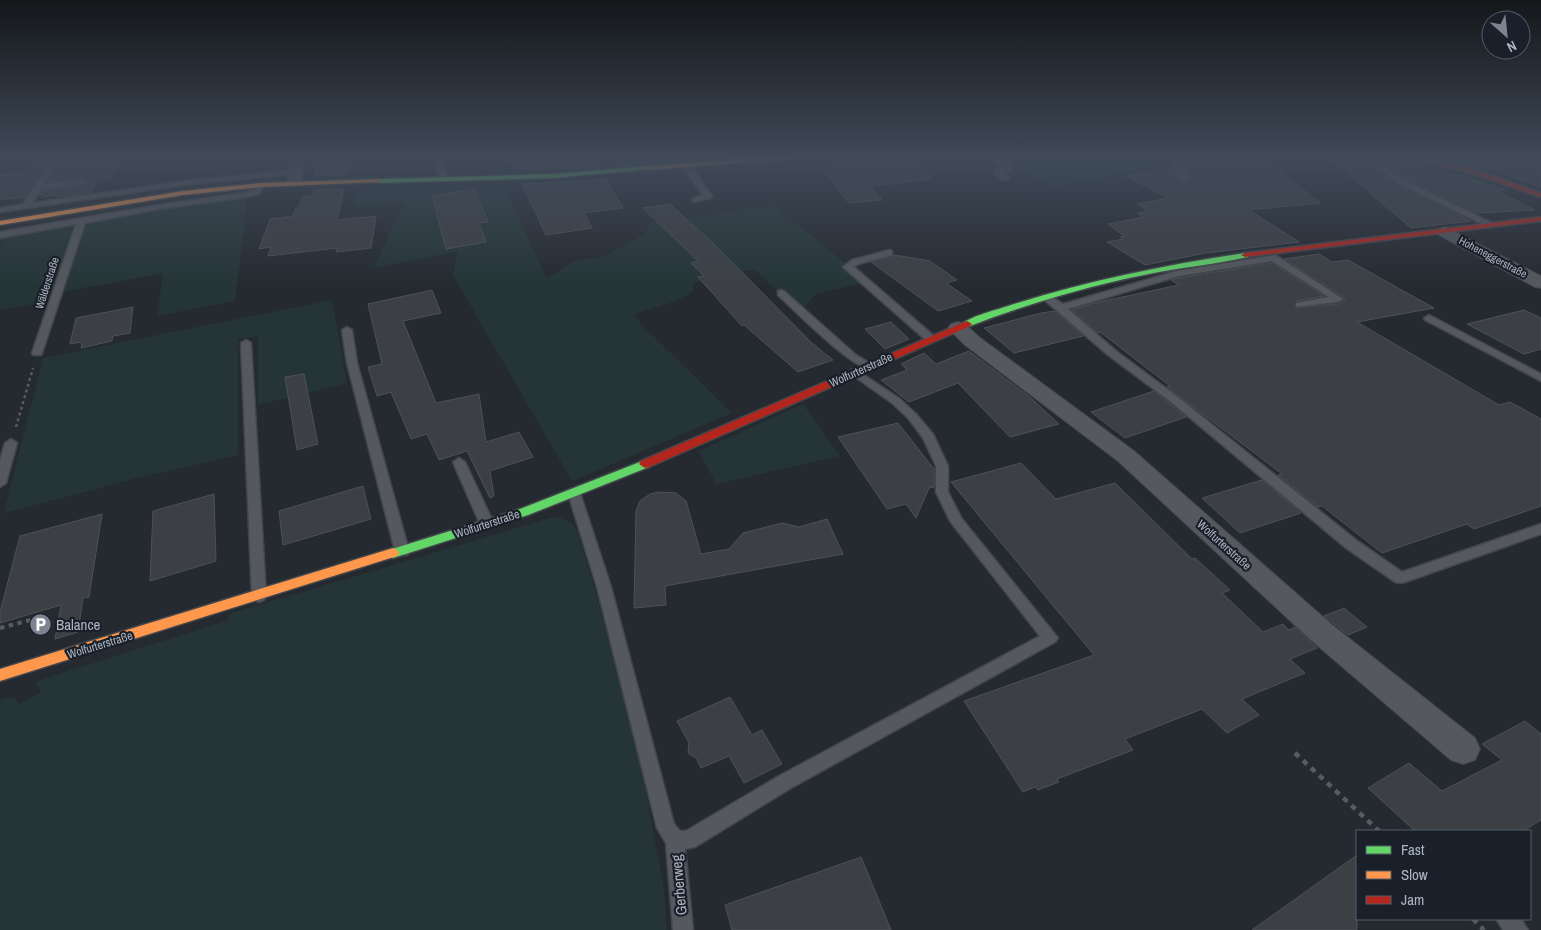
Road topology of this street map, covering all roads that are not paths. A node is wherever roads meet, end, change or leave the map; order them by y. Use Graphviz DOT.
graph roads {
  1 [pos="29,200"];
  2 [pos="62,200"];
  3 [pos="138,200"];
  4 [pos="208,200"];
  5 [pos="1441,200"];
  6 [pos="25,206"];
  7 [pos="0,210"];
  8 [pos="1541,219"];
  9 [pos="81,221"];
  10 [pos="0,223"];
  11 [pos="1492,225"];
  12 [pos="1445,232"];
  13 [pos="0,235"];
  14 [pos="1313,246"];
  15 [pos="888,253"];
  16 [pos="1272,258"];
  17 [pos="1541,283"];
  18 [pos="781,293"];
  19 [pos="1046,297"];
  20 [pos="1299,305"];
  21 [pos="1061,308"];
  22 [pos="1429,318"];
  23 [pos="958,328"];
  24 [pos="347,330"];
  25 [pos="931,339"];
  26 [pos="246,343"];
  27 [pos="37,354"];
  28 [pos="862,370"];
  29 [pos="1541,378"];
  30 [pos="11,443"];
  31 [pos="459,462"];
  32 [pos="0,483"];
  33 [pos="574,493"];
  34 [pos="487,524"];
  35 [pos="1541,529"];
  36 [pos="402,551"];
  37 [pos="259,596"];
  38 [pos="0,675"];
  39 [pos="1463,749"];
  40 [pos="675,840"];
  41 [pos="1507,920"];
  42 [pos="683,930"];
  43 [pos="1518,930"];
  1 -- 6 [label="lane"];
  2 -- 6 [label="lane"];
  3 -- 10 [label="street"];
  4 -- 9 [label="lane"];
  5 -- 11 [label="lane"];
  6 -- 7 [label="lane"];
  8 -- 11 [label="street, Wolfurterstraße"];
  9 -- 13 [label="lane"];
  9 -- 27 [label="lane, Wälderstraße"];
  11 -- 12 [label="street, Wolfurterstraße"];
  12 -- 14 [label="street, Wolfurterstraße"];
  12 -- 17 [label="street, Hoheneggerstraße"];
  14 -- 16 [label="lane"];
  14 -- 19 [label="street, Wolfurterstraße"];
  15 -- 25 [label="lane"];
  16 -- 20 [label="lane"];
  16 -- 21 [label="lane"];
  18 -- 28 [label="lane"];
  19 -- 21 [label="lane"];
  19 -- 23 [label="street, Wolfurterstraße"];
  21 -- 35 [label="lane"];
  22 -- 29 [label="lane"];
  23 -- 25 [label="street, Wolfurterstraße"];
  23 -- 39 [label="street, Wolfurterstraße"];
  24 -- 36 [label="lane"];
  25 -- 28 [label="street, Wolfurterstraße"];
  26 -- 37 [label="lane"];
  28 -- 33 [label="street, Wolfurterstraße"];
  28 -- 40 [label="lane"];
  30 -- 32 [label="lane"];
  31 -- 34 [label="lane"];
  33 -- 34 [label="street, Wolfurterstraße"];
  33 -- 40 [label="lane"];
  34 -- 36 [label="street, Wolfurterstraße"];
  36 -- 37 [label="street, Wolfurterstraße"];
  37 -- 38 [label="street, Wolfurterstraße"];
  40 -- 42 [label="lane, Gerberweg"];
  41 -- 43 [label="lane"];
}
